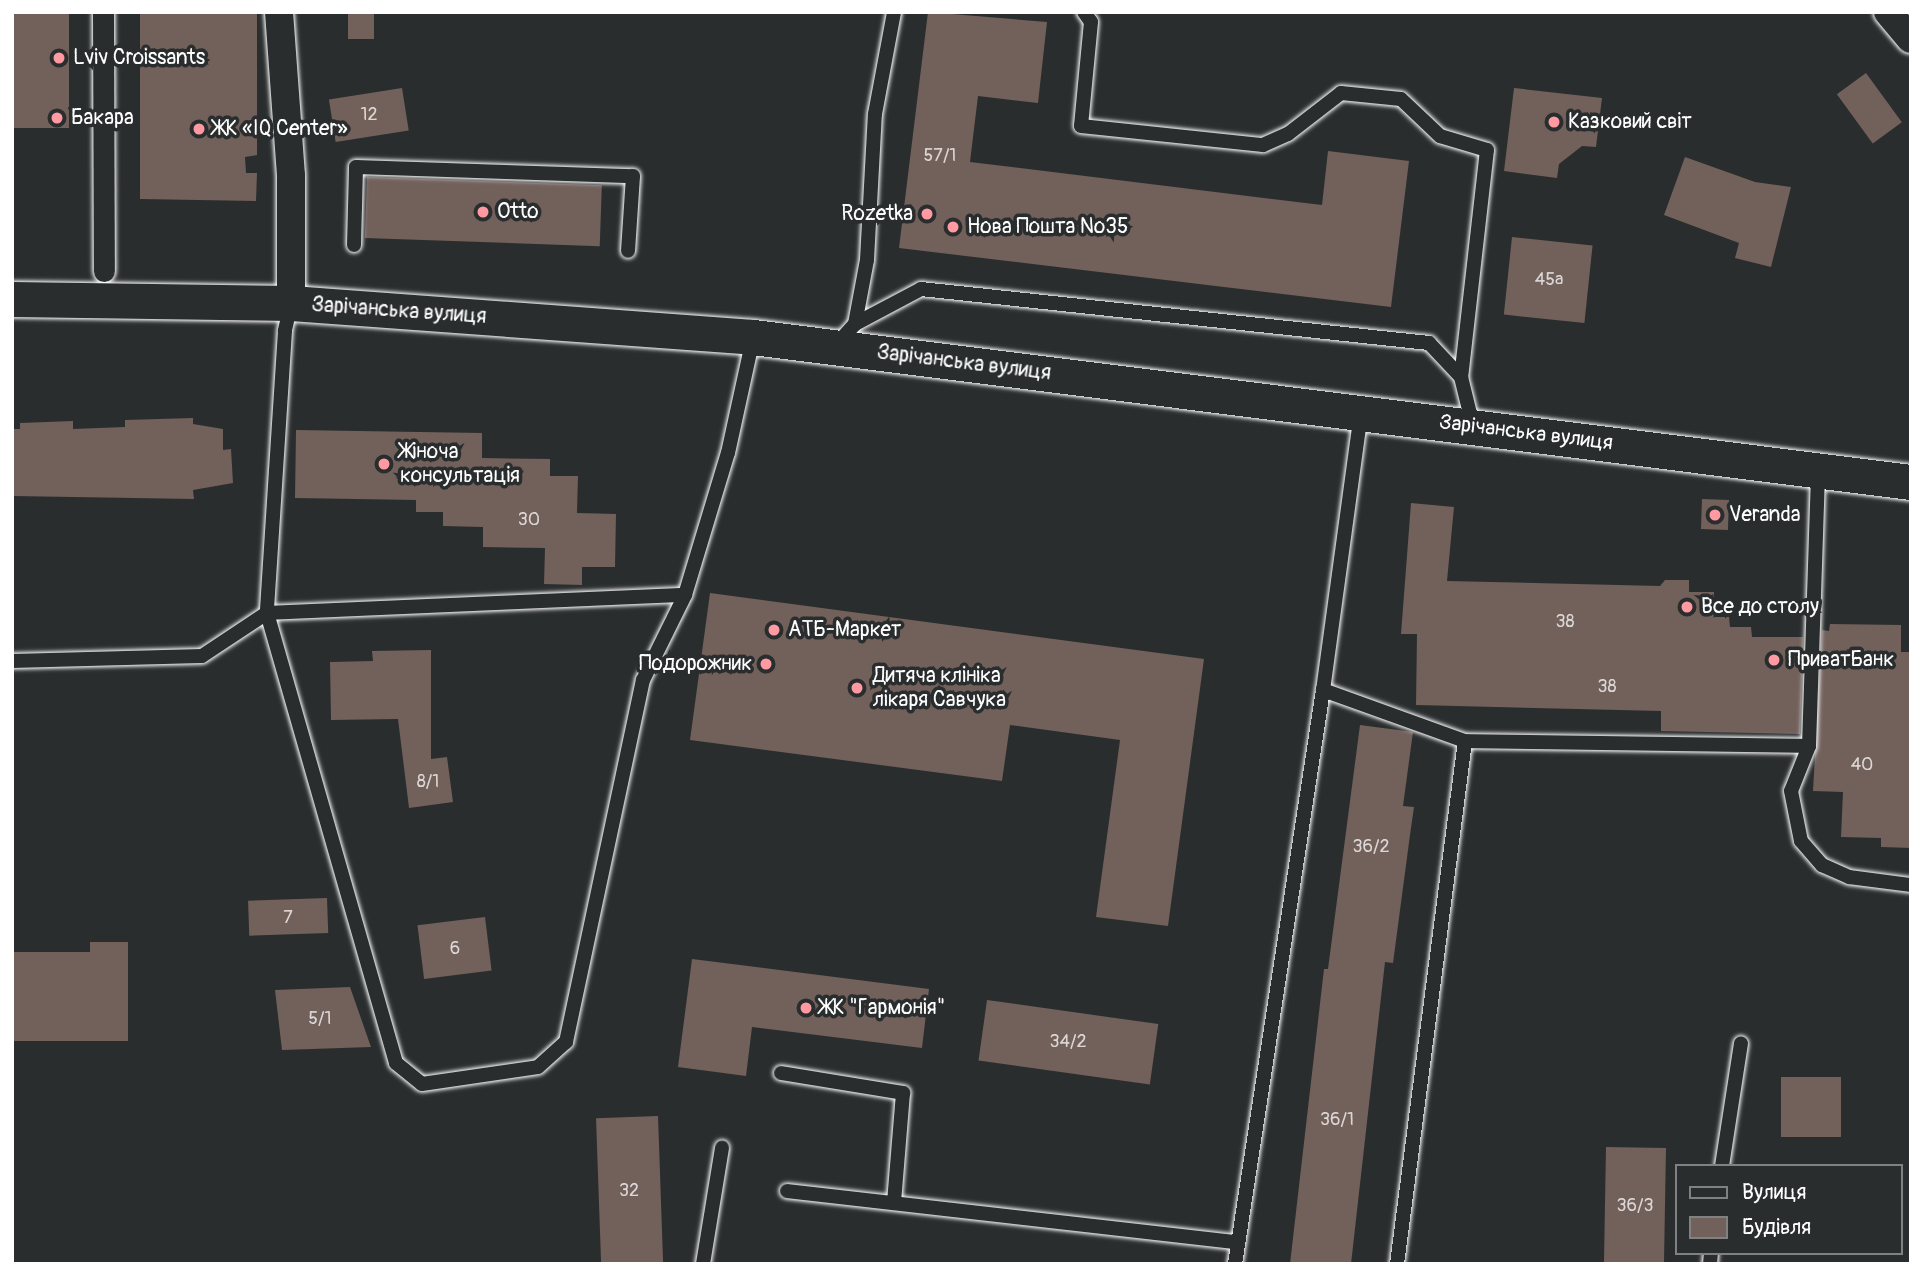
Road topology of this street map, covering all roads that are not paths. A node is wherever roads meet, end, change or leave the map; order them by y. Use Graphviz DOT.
graph roads {
  1 [pos="103,12"];
  2 [pos="279,12"];
  3 [pos="894,12"];
  4 [pos="1084,12"];
  5 [pos="1888,12"];
  6 [pos="1911,39"];
  7 [pos="354,246"];
  8 [pos="628,251"];
  9 [pos="103,271"];
  10 [pos="12,299"];
  11 [pos="292,303"];
  12 [pos="845,336"];
  13 [pos="753,337"];
  14 [pos="1461,377"];
  15 [pos="1361,414"];
  16 [pos="1474,428"];
  17 [pos="1818,469"];
  18 [pos="1911,482"];
  19 [pos="685,595"];
  20 [pos="267,613"];
  21 [pos="12,661"];
  22 [pos="1323,690"];
  23 [pos="1465,741"];
  24 [pos="1809,746"];
  25 [pos="1911,885"];
  26 [pos="1741,1043"];
  27 [pos="781,1073"];
  28 [pos="722,1149"];
  29 [pos="1722,1164"];
  30 [pos="787,1191"];
  31 [pos="894,1203"];
  32 [pos="1238,1242"];
  33 [pos="704,1264"];
  34 [pos="1235,1264"];
  35 [pos="1397,1264"];
  1 -- 9 [label="street"];
  2 -- 11 [label="street"];
  3 -- 12 [label="lane"];
  4 -- 14 [label="lane"];
  5 -- 6 [label="street"];
  7 -- 8 [label="lane"];
  10 -- 11 [label="street, Зарічанська вулиця"];
  11 -- 13 [label="street, Зарічанська вулиця"];
  11 -- 20 [label="lane"];
  12 -- 13 [label="street, Зарічанська вулиця"];
  12 -- 14 [label="lane"];
  12 -- 15 [label="street, Зарічанська вулиця"];
  13 -- 19 [label="lane"];
  14 -- 16 [label="lane"];
  15 -- 16 [label="street, Зарічанська вулиця"];
  15 -- 22 [label="lane"];
  16 -- 17 [label="street, Зарічанська вулиця"];
  17 -- 18 [label="street, Зарічанська вулиця"];
  17 -- 24 [label="lane"];
  19 -- 20 [label="lane"];
  19 -- 20 [label="lane"];
  20 -- 21 [label="lane"];
  22 -- 23 [label="lane"];
  22 -- 32 [label="lane"];
  23 -- 24 [label="lane"];
  23 -- 35 [label="lane"];
  24 -- 25 [label="lane"];
  26 -- 29 [label="lane"];
  27 -- 31 [label="lane"];
  28 -- 33 [label="lane"];
  30 -- 31 [label="lane"];
  31 -- 32 [label="lane"];
  32 -- 34 [label="lane"];
}
